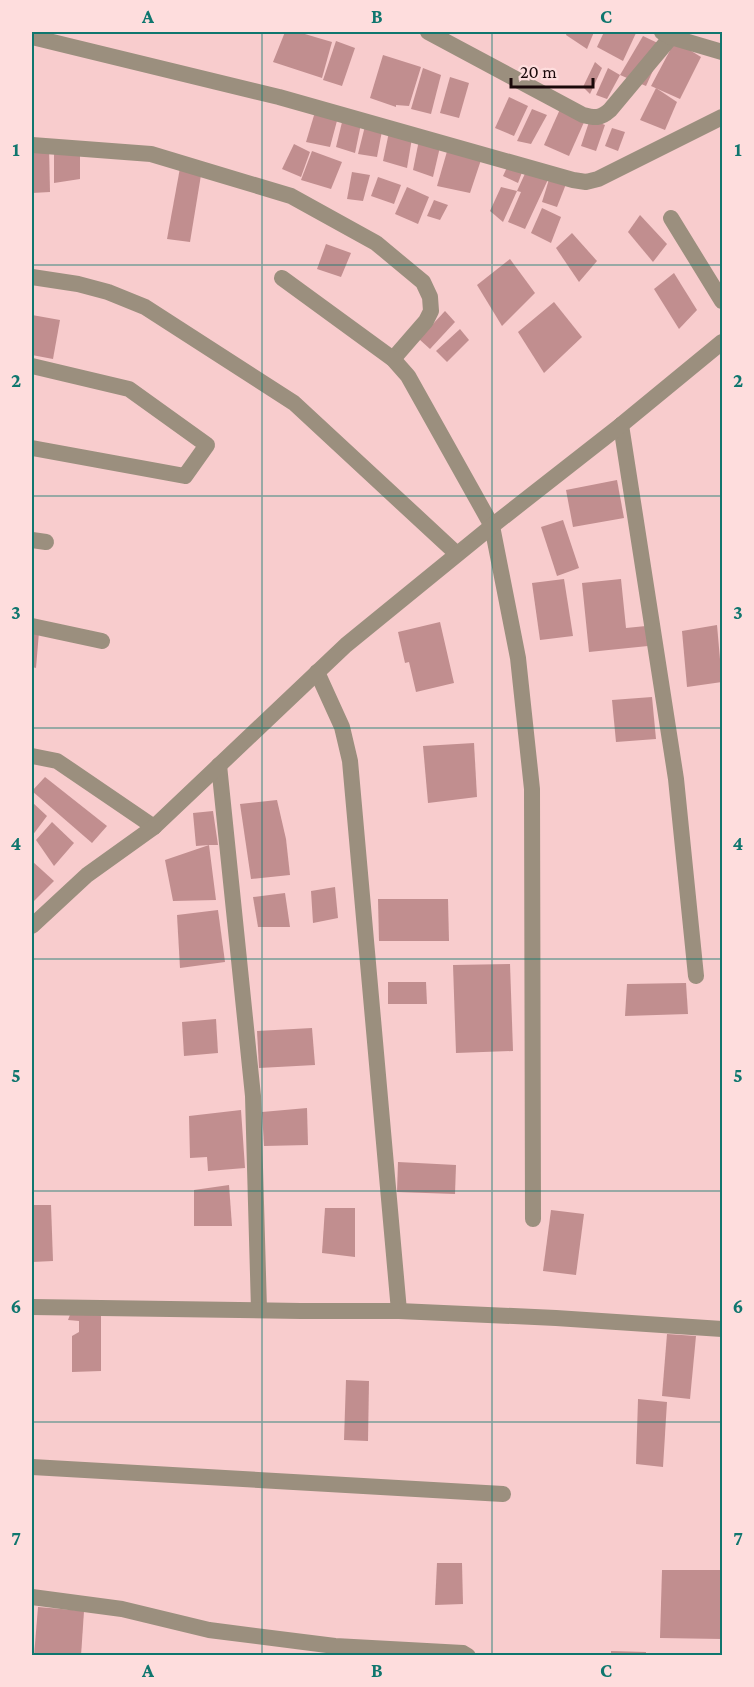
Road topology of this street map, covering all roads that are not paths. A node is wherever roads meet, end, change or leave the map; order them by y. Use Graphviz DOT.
graph roads {
  1 [pos="428,32"];
  2 [pos="666,34"];
  3 [pos="32,37"];
  4 [pos="723,52"];
  5 [pos="723,117"];
  6 [pos="32,145"];
  7 [pos="671,218"];
  8 [pos="32,277"];
  9 [pos="282,278"];
  10 [pos="723,301"];
  11 [pos="723,342"];
  12 [pos="393,359"];
  13 [pos="32,366"];
  14 [pos="621,425"];
  15 [pos="32,448"];
  16 [pos="492,526"];
  17 [pos="457,554"];
  18 [pos="32,626"];
  19 [pos="102,641"];
  20 [pos="317,672"];
  21 [pos="32,756"];
  22 [pos="219,765"];
  23 [pos="154,826"];
  24 [pos="32,926"];
  25 [pos="696,976"];
  26 [pos="533,1220"];
  27 [pos="32,1306"];
  28 [pos="259,1311"];
  29 [pos="399,1311"];
  30 [pos="723,1329"];
  31 [pos="32,1467"];
  32 [pos="503,1494"];
  33 [pos="32,1597"];
  34 [pos="468,1656"];
  1 -- 2 [label="street"];
  2 -- 4 [label="street"];
  3 -- 5 [label="street"];
  6 -- 12 [label="street"];
  7 -- 10 [label="street"];
  8 -- 17 [label="street"];
  9 -- 12 [label="street"];
  11 -- 14 [label="street"];
  12 -- 16 [label="street"];
  13 -- 15 [label="street"];
  14 -- 16 [label="street"];
  14 -- 25 [label="street"];
  16 -- 17 [label="street"];
  16 -- 26 [label="street"];
  17 -- 20 [label="street"];
  18 -- 19 [label="street"];
  20 -- 22 [label="street"];
  20 -- 29 [label="street"];
  21 -- 23 [label="street"];
  22 -- 23 [label="street"];
  22 -- 28 [label="street"];
  23 -- 24 [label="street"];
  27 -- 28 [label="street"];
  28 -- 29 [label="street"];
  29 -- 30 [label="street"];
  31 -- 32 [label="street"];
  33 -- 34 [label="street"];
}
